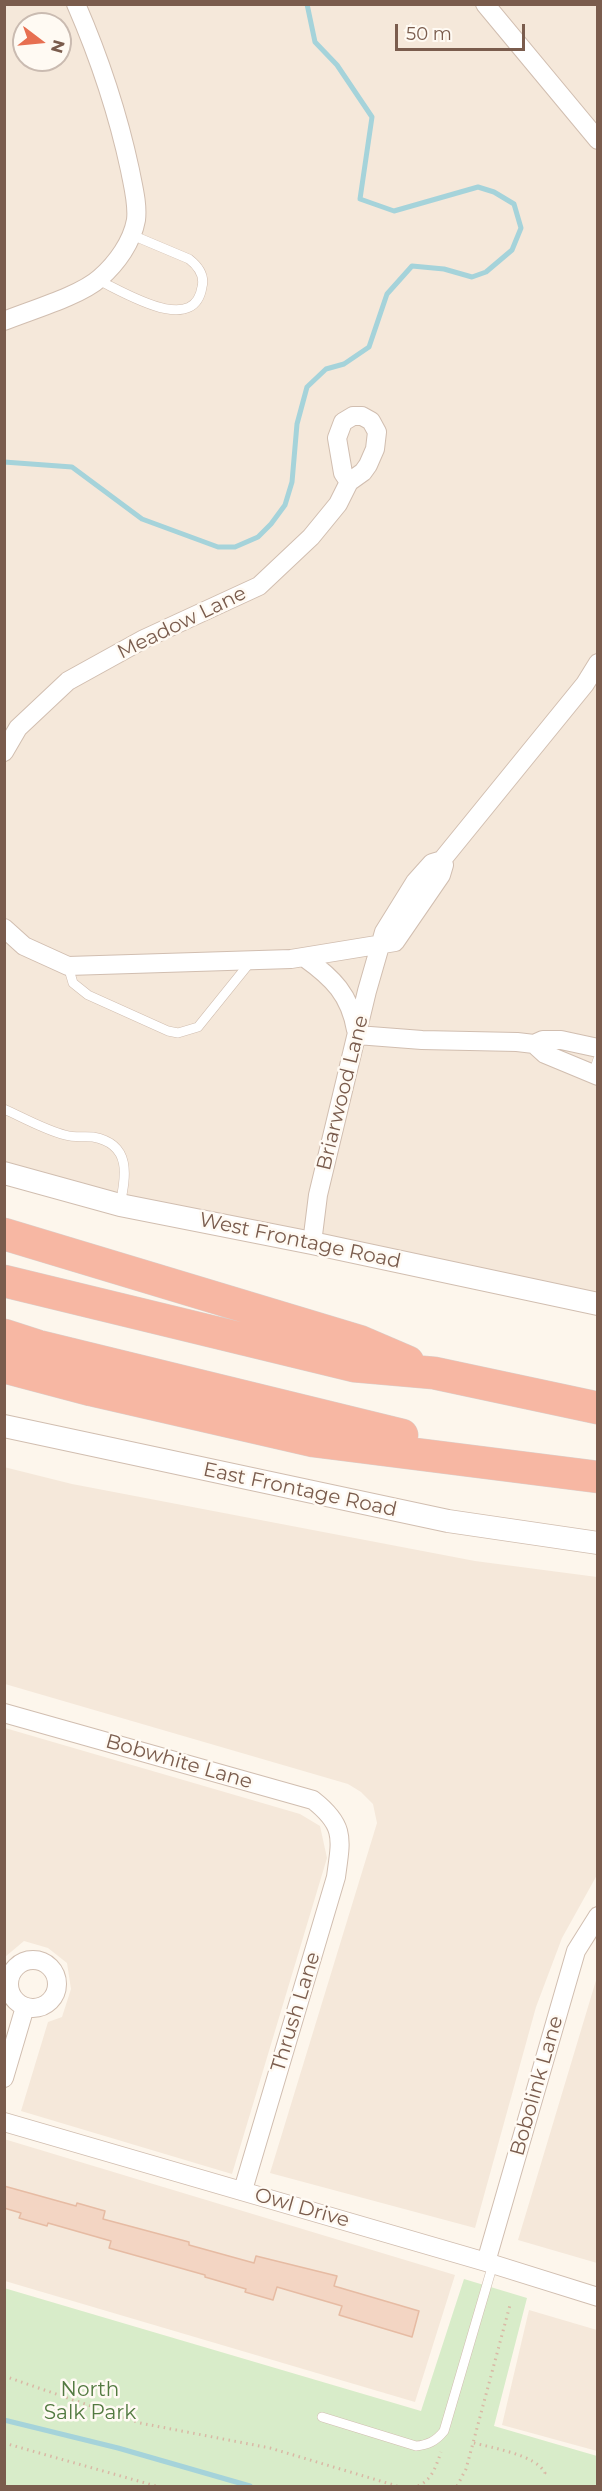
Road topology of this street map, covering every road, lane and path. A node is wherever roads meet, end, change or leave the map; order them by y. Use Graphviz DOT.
graph roads {
  1 [pos="76,4"];
  2 [pos="485,4"];
  3 [pos="597,140"];
  4 [pos="132,235"];
  5 [pos="98,280"];
  6 [pos="4,321"];
  7 [pos="349,482"];
  8 [pos="597,663"];
  9 [pos="591,688"];
  10 [pos="4,752"];
  11 [pos="4,928"];
  12 [pos="382,945"];
  13 [pos="305,958"];
  14 [pos="252,960"];
  15 [pos="68,966"];
  16 [pos="357,1035"];
  17 [pos="534,1044"];
  18 [pos="597,1048"];
  19 [pos="596,1070"];
  20 [pos="4,1109"];
  21 [pos="4,1173"];
  22 [pos="120,1205"];
  23 [pos="4,1234"];
  24 [pos="312,1243"];
  25 [pos="4,1281"];
  26 [pos="597,1304"];
  27 [pos="4,1335"];
  28 [pos="4,1367"];
  29 [pos="434,1372"];
  30 [pos="597,1408"];
  31 [pos="4,1426"];
  32 [pos="558,1471"];
  33 [pos="597,1477"];
  34 [pos="597,1543"];
  35 [pos="4,1713"];
  36 [pos="340,1832"];
  37 [pos="597,1916"];
  38 [pos="25,2007"];
  39 [pos="4,2078"];
  40 [pos="4,2122"];
  41 [pos="243,2190"];
  42 [pos="489,2263"];
  43 [pos="597,2297"];
  44 [pos="510,2305"];
  45 [pos="4,2376"];
  46 [pos="322,2417"];
  47 [pos="444,2431"];
  48 [pos="474,2443"];
  49 [pos="4,2444"];
  50 [pos="543,2476"];
  51 [pos="156,2487"];
  52 [pos="397,2487"];
  53 [pos="418,2487"];
  54 [pos="457,2487"];
  1 -- 4 [label="street"];
  2 -- 3 [label="street"];
  4 -- 5 [label="street"];
  4 -- 5 [label="lane"];
  5 -- 6 [label="street"];
  7 -- 10 [label="street, Meadow Lane"];
  8 -- 9 [label="street"];
  9 -- 12 [label="street"];
  11 -- 15 [label="street"];
  12 -- 13 [label="street"];
  12 -- 16 [label="street, Briarwood Lane"];
  13 -- 14 [label="street"];
  13 -- 16 [label="street"];
  14 -- 15 [label="street"];
  14 -- 15 [label="lane"];
  16 -- 17 [label="street"];
  16 -- 24 [label="street, Briarwood Lane"];
  17 -- 18 [label="street"];
  17 -- 19 [label="street"];
  20 -- 22 [label="lane"];
  21 -- 22 [label="street, West Frontage Road"];
  22 -- 24 [label="street, West Frontage Road"];
  23 -- 29 [label="highway"];
  24 -- 26 [label="street, West Frontage Road"];
  25 -- 29 [label="highway"];
  27 -- 32 [label="highway"];
  28 -- 32 [label="highway"];
  29 -- 30 [label="highway"];
  31 -- 34 [label="street, East Frontage Road"];
  32 -- 33 [label="highway"];
  35 -- 36 [label="street, Bobwhite Lane"];
  36 -- 41 [label="street, Thrush Lane"];
  37 -- 42 [label="street, Bobolink Lane"];
  38 -- 39 [label="street"];
  40 -- 41 [label="street, Owl Drive"];
  41 -- 42 [label="street, Owl Drive"];
  42 -- 43 [label="street, Owl Drive"];
  42 -- 47 [label="lane"];
  44 -- 48 [label="path"];
  45 -- 52 [label="path"];
  46 -- 47 [label="lane"];
  47 -- 53 [label="path"];
  48 -- 50 [label="path"];
  48 -- 54 [label="path"];
  49 -- 51 [label="path"];
}
